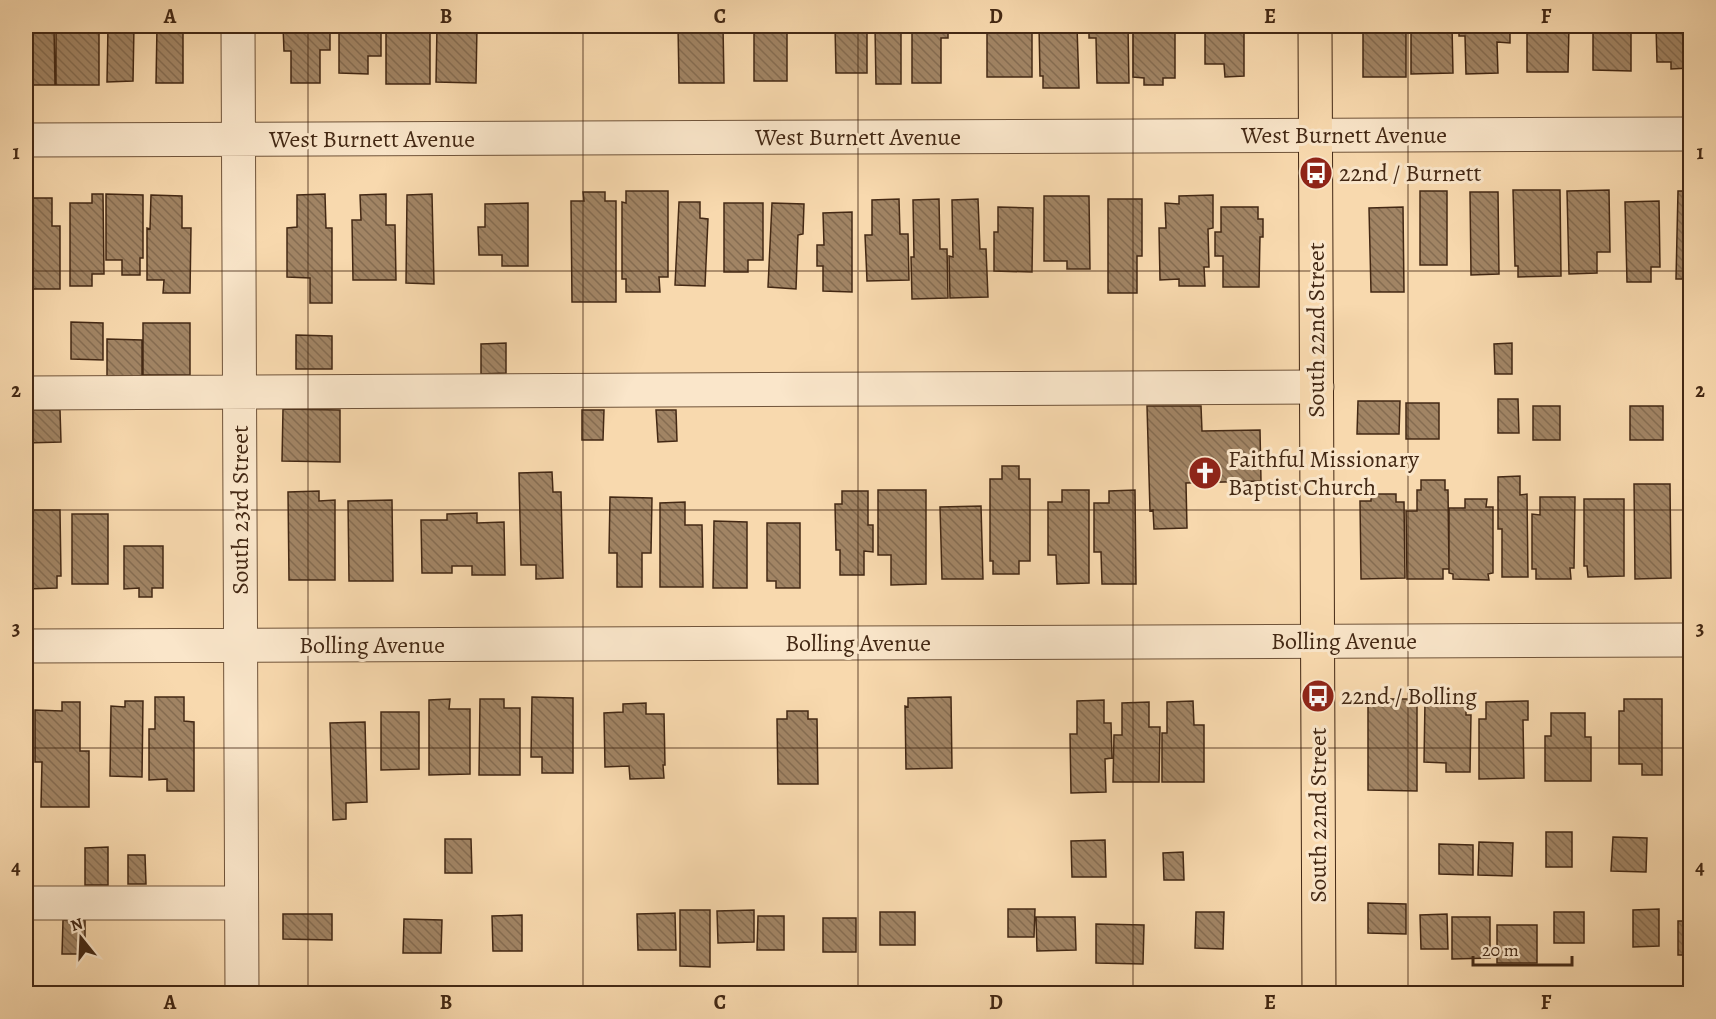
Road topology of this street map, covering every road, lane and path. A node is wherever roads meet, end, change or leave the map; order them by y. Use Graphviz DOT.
graph roads {
  1 [pos="238,26"];
  2 [pos="1315,26"];
  3 [pos="1690,134"];
  4 [pos="1316,135"];
  5 [pos="239,139"];
  6 [pos="26,140"];
  7 [pos="1317,387"];
  8 [pos="240,391"];
  9 [pos="26,393"];
  10 [pos="1690,640"];
  11 [pos="1318,641"];
  12 [pos="240,645"];
  13 [pos="26,646"];
  14 [pos="26,903"];
  15 [pos="241,903"];
  16 [pos="242,993"];
  17 [pos="1319,993"];
  1 -- 5 [label="street, South 23rd Street"];
  2 -- 4 [label="main road, South 22nd Street"];
  3 -- 4 [label="street, West Burnett Avenue"];
  4 -- 5 [label="street, West Burnett Avenue"];
  4 -- 7 [label="main road, South 22nd Street"];
  5 -- 6 [label="street, West Burnett Avenue"];
  5 -- 8 [label="street, South 23rd Street"];
  7 -- 8 [label="street"];
  7 -- 11 [label="main road, South 22nd Street"];
  8 -- 9 [label="street"];
  8 -- 12 [label="street, South 23rd Street"];
  10 -- 11 [label="street, Bolling Avenue"];
  11 -- 12 [label="street, Bolling Avenue"];
  11 -- 17 [label="main road, South 22nd Street"];
  12 -- 13 [label="street, Bolling Avenue"];
  12 -- 15 [label="street, South 23rd Street"];
  14 -- 15 [label="street"];
  15 -- 16 [label="street, South 23rd Street"];
}
